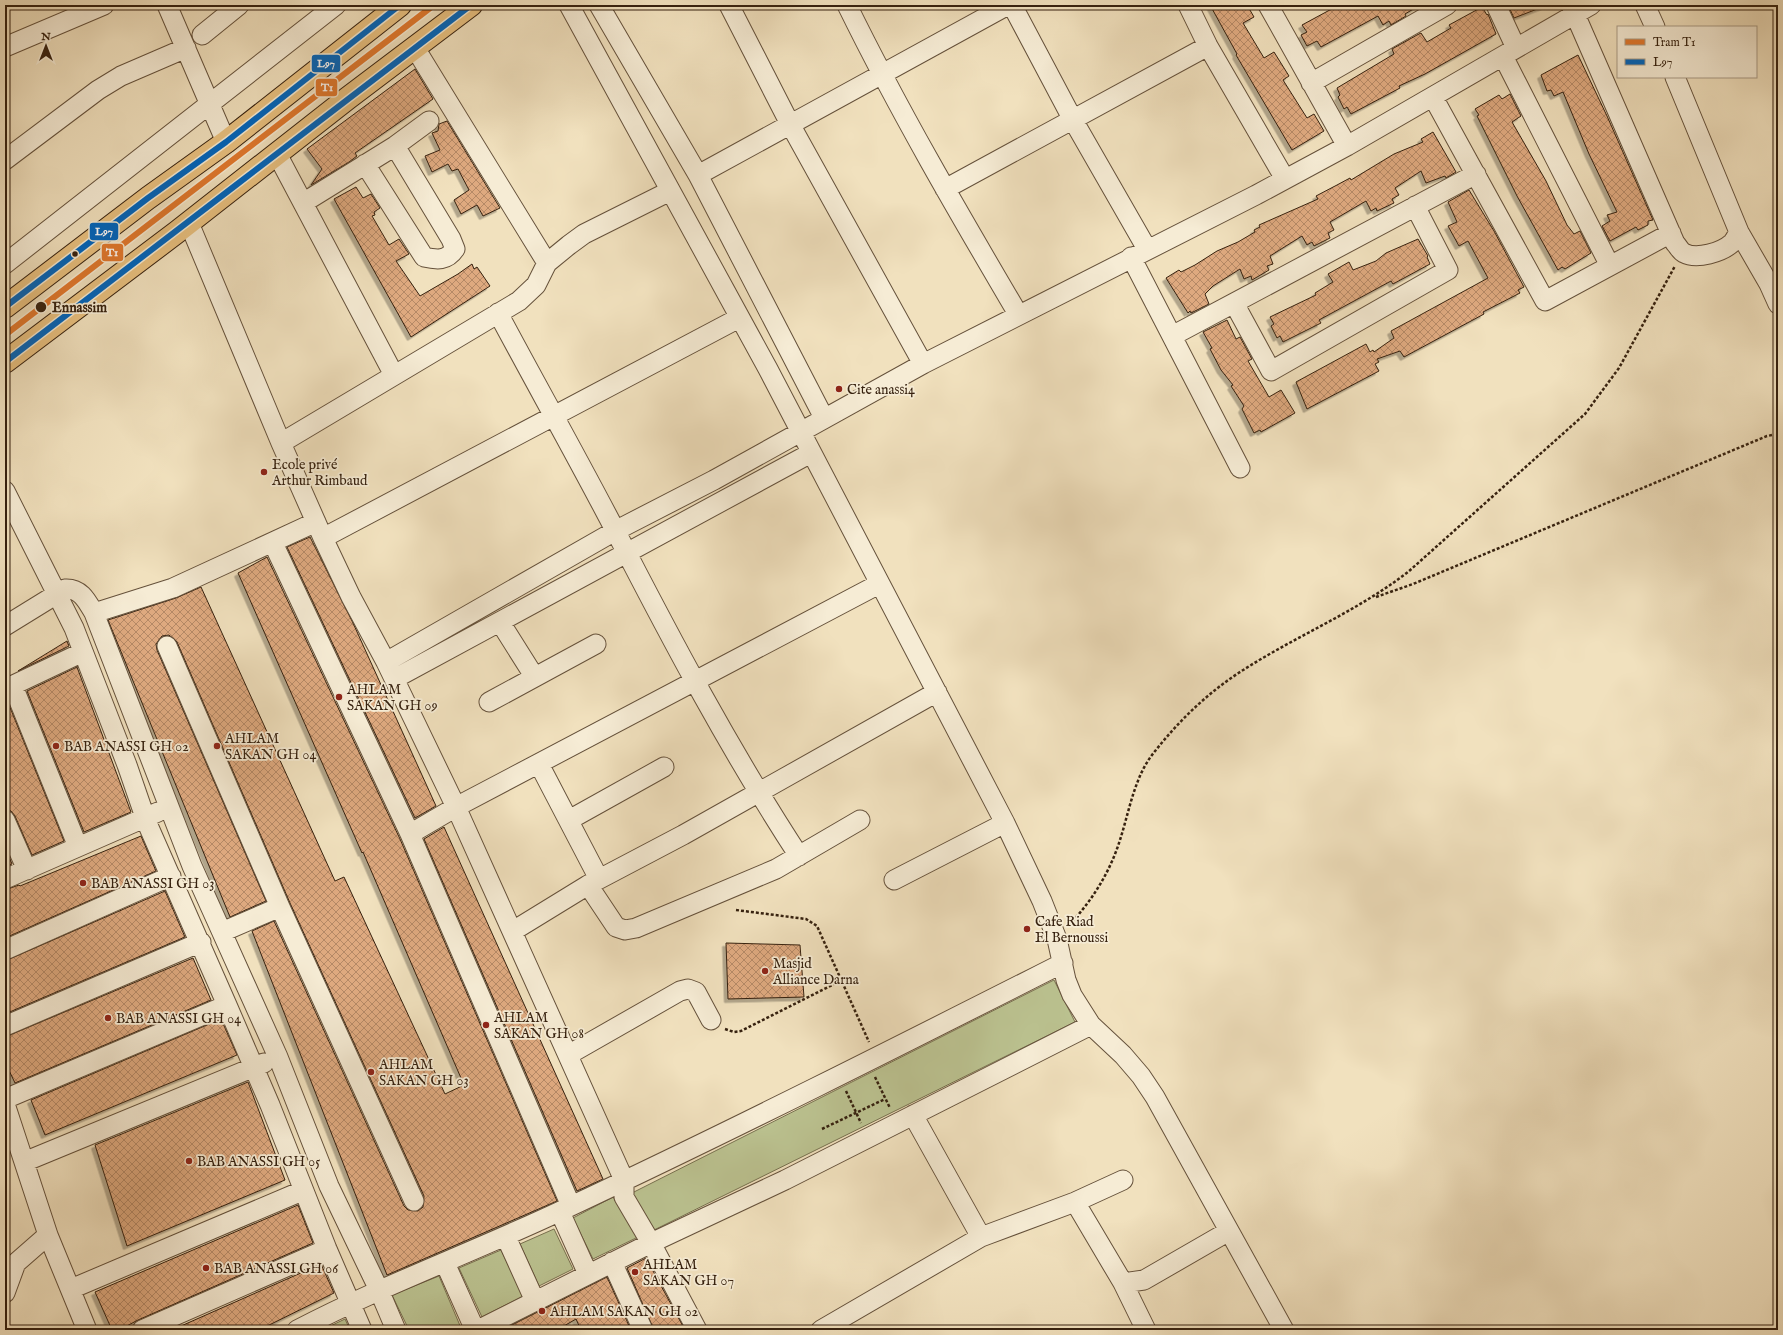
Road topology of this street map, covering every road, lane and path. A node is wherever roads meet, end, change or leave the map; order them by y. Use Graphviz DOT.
graph roads {
  1 [pos="104,5"];
  2 [pos="168,5"];
  3 [pos="239,5"];
  4 [pos="336,5"];
  5 [pos="400,5"];
  6 [pos="471,5"];
  7 [pos="569,5"];
  8 [pos="599,5"];
  9 [pos="729,5"];
  10 [pos="847,5"];
  11 [pos="1008,5"];
  12 [pos="1012,5"];
  13 [pos="1188,5"];
  14 [pos="1268,5"];
  15 [pos="1447,5"];
  16 [pos="1496,5"];
  17 [pos="1646,5"];
  18 [pos="1579,8"];
  19 [pos="1654,26"];
  20 [pos="202,35"];
  21 [pos="1208,46"];
  22 [pos="5,47"];
  23 [pos="186,48"];
  24 [pos="415,48"];
  25 [pos="1510,52"];
  26 [pos="881,75"];
  27 [pos="1675,78"];
  28 [pos="1311,83"];
  29 [pos="1434,97"];
  30 [pos="210,105"];
  31 [pos="1073,120"];
  32 [pos="429,121"];
  33 [pos="790,124"];
  34 [pos="226,142"];
  35 [pos="395,146"];
  36 [pos="1347,146"];
  37 [pos="277,154"];
  38 [pos="5,160"];
  39 [pos="365,164"];
  40 [pos="1476,174"];
  41 [pos="698,175"];
  42 [pos="1285,179"];
  43 [pos="944,189"];
  44 [pos="670,190"];
  45 [pos="303,203"];
  46 [pos="1415,206"];
  47 [pos="189,223"];
  48 [pos="1739,232"];
  49 [pos="1671,233"];
  50 [pos="1683,252"];
  51 [pos="1139,253"];
  52 [pos="547,263"];
  53 [pos="5,264"];
  54 [pos="1610,266"];
  55 [pos="1234,303"];
  56 [pos="1778,304"];
  57 [pos="5,307"];
  58 [pos="498,313"];
  59 [pos="1018,314"];
  60 [pos="739,318"];
  61 [pos="1172,336"];
  62 [pos="5,362"];
  63 [pos="923,364"];
  64 [pos="394,375"];
  65 [pos="554,416"];
  66 [pos="824,418"];
  67 [pos="800,431"];
  68 [pos="1778,434"];
  69 [pos="281,442"];
  70 [pos="811,453"];
  71 [pos="1240,468"];
  72 [pos="5,491"];
  73 [pos="320,530"];
  74 [pos="615,531"];
  75 [pos="273,543"];
  76 [pos="626,554"];
  77 [pos="879,584"];
  78 [pos="56,593"];
  79 [pos="1373,598"];
  80 [pos="94,613"];
  81 [pos="500,622"];
  82 [pos="5,626"];
  83 [pos="596,644"];
  84 [pos="167,646"];
  85 [pos="83,652"];
  86 [pos="386,662"];
  87 [pos="534,676"];
  88 [pos="394,679"];
  89 [pos="695,681"];
  90 [pos="9,688"];
  91 [pos="937,692"];
  92 [pos="489,702"];
  93 [pos="539,764"];
  94 [pos="664,767"];
  95 [pos="758,792"];
  96 [pos="170,807"];
  97 [pos="456,807"];
  98 [pos="145,817"];
  99 [pos="5,820"];
  100 [pos="569,820"];
  101 [pos="860,820"];
  102 [pos="1005,823"];
  103 [pos="410,834"];
  104 [pos="78,847"];
  105 [pos="799,856"];
  106 [pos="27,870"];
  107 [pos="171,876"];
  108 [pos="5,879"];
  109 [pos="894,880"];
  110 [pos="594,882"];
  111 [pos="280,906"];
  112 [pos="736,910"];
  113 [pos="513,931"];
  114 [pos="222,932"];
  115 [pos="1057,939"];
  116 [pos="201,942"];
  117 [pos="5,950"];
  118 [pos="1063,963"];
  119 [pos="842,980"];
  120 [pos="227,1005"];
  121 [pos="711,1020"];
  122 [pos="1091,1025"];
  123 [pos="5,1026"];
  124 [pos="568,1055"];
  125 [pos="278,1057"];
  126 [pos="875,1067"];
  127 [pos="253,1068"];
  128 [pos="845,1089"];
  129 [pos="5,1098"];
  130 [pos="885,1099"];
  131 [pos="5,1104"];
  132 [pos="856,1112"];
  133 [pos="892,1114"];
  134 [pos="913,1115"];
  135 [pos="864,1128"];
  136 [pos="822,1129"];
  137 [pos="24,1162"];
  138 [pos="624,1180"];
  139 [pos="1123,1180"];
  140 [pos="302,1191"];
  141 [pos="414,1201"];
  142 [pos="1075,1202"];
  143 [pos="565,1209"];
  144 [pos="1229,1231"];
  145 [pos="48,1235"];
  146 [pos="506,1237"];
  147 [pos="981,1237"];
  148 [pos="651,1242"];
  149 [pos="327,1250"];
  150 [pos="612,1262"];
  151 [pos="446,1263"];
  152 [pos="10,1266"];
  153 [pos="588,1274"];
  154 [pos="1123,1283"];
  155 [pos="71,1289"];
  156 [pos="380,1290"];
  157 [pos="5,1293"];
  158 [pos="535,1301"];
  159 [pos="350,1303"];
  160 [pos="87,1330"];
  161 [pos="142,1330"];
  162 [pos="297,1330"];
  163 [pos="362,1330"];
  164 [pos="396,1330"];
  165 [pos="476,1330"];
  166 [pos="643,1330"];
  167 [pos="697,1330"];
  168 [pos="821,1330"];
  169 [pos="1146,1330"];
  170 [pos="1284,1330"];
  1 -- 22 [label="street"];
  2 -- 23 [label="street"];
  3 -- 20 [label="street"];
  4 -- 30 [label="street"];
  5 -- 34 [label="main road"];
  6 -- 24 [label="main road"];
  7 -- 44 [label="street"];
  8 -- 41 [label="street"];
  9 -- 33 [label="street"];
  10 -- 26 [label="street"];
  11 -- 26 [label="street"];
  12 -- 31 [label="street"];
  13 -- 21 [label="street"];
  14 -- 28 [label="street"];
  15 -- 28 [label="street"];
  16 -- 25 [label="street"];
  17 -- 19 [label="street"];
  18 -- 25 [label="street"];
  18 -- 49 [label="street"];
  21 -- 31 [label="street"];
  21 -- 42 [label="street"];
  23 -- 30 [label="street"];
  23 -- 38 [label="street"];
  24 -- 37 [label="main road"];
  24 -- 52 [label="street"];
  25 -- 29 [label="street"];
  25 -- 54 [label="street"];
  26 -- 33 [label="street"];
  26 -- 43 [label="street"];
  27 -- 48 [label="street"];
  28 -- 36 [label="street"];
  29 -- 36 [label="street"];
  29 -- 40 [label="street"];
  30 -- 34 [label="street"];
  30 -- 53 [label="street"];
  31 -- 43 [label="street"];
  31 -- 51 [label="street"];
  32 -- 35 [label="street"];
  33 -- 41 [label="street"];
  33 -- 63 [label="street"];
  34 -- 57 [label="main road"];
  35 -- 39 [label="street"];
  35 -- 39 [label="street"];
  36 -- 42 [label="street"];
  37 -- 45 [label="street"];
  37 -- 47 [label="main road"];
  39 -- 45 [label="street"];
  40 -- 46 [label="street"];
  40 -- 54 [label="street"];
  41 -- 66 [label="street"];
  42 -- 51 [label="street"];
  43 -- 59 [label="street"];
  44 -- 52 [label="street"];
  44 -- 60 [label="street"];
  45 -- 64 [label="street"];
  46 -- 55 [label="street"];
  46 -- 55 [label="street"];
  47 -- 62 [label="main road"];
  47 -- 69 [label="street"];
  48 -- 50 [label="street"];
  48 -- 56 [label="street"];
  49 -- 50 [label="street"];
  49 -- 54 [label="street"];
  50 -- 79 [label="path"];
  51 -- 59 [label="street"];
  51 -- 61 [label="street"];
  52 -- 58 [label="street"];
  55 -- 61 [label="street"];
  58 -- 64 [label="street"];
  58 -- 65 [label="street"];
  59 -- 63 [label="street"];
  60 -- 65 [label="street"];
  60 -- 67 [label="street"];
  61 -- 71 [label="street"];
  63 -- 66 [label="street"];
  64 -- 69 [label="street"];
  65 -- 73 [label="street"];
  65 -- 74 [label="street"];
  66 -- 67 [label="street"];
  67 -- 70 [label="street"];
  67 -- 74 [label="street"];
  68 -- 79 [label="path"];
  69 -- 73 [label="street"];
  70 -- 76 [label="street"];
  70 -- 77 [label="street"];
  72 -- 78 [label="street"];
  73 -- 75 [label="street"];
  73 -- 86 [label="street"];
  74 -- 76 [label="street"];
  74 -- 86 [label="street"];
  75 -- 80 [label="street"];
  75 -- 103 [label="street"];
  76 -- 81 [label="street"];
  76 -- 89 [label="street"];
  77 -- 89 [label="street"];
  77 -- 91 [label="street"];
  78 -- 80 [label="street"];
  78 -- 82 [label="street"];
  78 -- 85 [label="street"];
  79 -- 115 [label="path"];
  80 -- 96 [label="street"];
  81 -- 87 [label="street"];
  81 -- 88 [label="street"];
  83 -- 87 [label="street"];
  84 -- 111 [label="street"];
  85 -- 90 [label="street"];
  85 -- 98 [label="street"];
  86 -- 88 [label="street"];
  87 -- 92 [label="street"];
  88 -- 97 [label="street"];
  89 -- 93 [label="street"];
  89 -- 95 [label="street"];
  90 -- 104 [label="street"];
  91 -- 95 [label="street"];
  91 -- 102 [label="street"];
  93 -- 97 [label="street"];
  93 -- 100 [label="street"];
  94 -- 100 [label="street"];
  95 -- 105 [label="street"];
  95 -- 110 [label="street"];
  96 -- 98 [label="street"];
  96 -- 114 [label="street"];
  97 -- 103 [label="street"];
  97 -- 113 [label="street"];
  98 -- 104 [label="street"];
  98 -- 107 [label="street"];
  99 -- 106 [label="street"];
  100 -- 110 [label="street"];
  101 -- 105 [label="street"];
  102 -- 109 [label="street"];
  102 -- 115 [label="street"];
  103 -- 143 [label="street"];
  104 -- 106 [label="street"];
  105 -- 110 [label="street"];
  106 -- 108 [label="street"];
  107 -- 116 [label="street"];
  107 -- 117 [label="street"];
  110 -- 113 [label="street"];
  111 -- 114 [label="street"];
  111 -- 141 [label="street"];
  112 -- 119 [label="path"];
  113 -- 124 [label="street"];
  114 -- 125 [label="street"];
  115 -- 118 [label="street"];
  116 -- 120 [label="street"];
  116 -- 123 [label="street"];
  118 -- 122 [label="street"];
  118 -- 126 [label="street"];
  119 -- 121 [label="path"];
  119 -- 126 [label="path"];
  120 -- 127 [label="street"];
  120 -- 129 [label="street"];
  121 -- 124 [label="street"];
  122 -- 134 [label="street"];
  122 -- 144 [label="street"];
  124 -- 138 [label="street"];
  125 -- 127 [label="street"];
  125 -- 156 [label="street"];
  126 -- 130 [label="path"];
  126 -- 138 [label="street"];
  127 -- 137 [label="street"];
  127 -- 140 [label="street"];
  128 -- 132 [label="path"];
  130 -- 132 [label="path"];
  130 -- 133 [label="path"];
  131 -- 137 [label="street"];
  132 -- 135 [label="path"];
  132 -- 136 [label="path"];
  134 -- 147 [label="street"];
  134 -- 148 [label="street"];
  137 -- 145 [label="street"];
  138 -- 143 [label="street"];
  138 -- 148 [label="street"];
  139 -- 142 [label="street"];
  140 -- 149 [label="street"];
  140 -- 155 [label="street"];
  142 -- 147 [label="street"];
  142 -- 154 [label="street"];
  143 -- 146 [label="street"];
  143 -- 153 [label="street"];
  144 -- 154 [label="street"];
  144 -- 170 [label="street"];
  145 -- 152 [label="street"];
  145 -- 155 [label="street"];
  146 -- 151 [label="street"];
  146 -- 158 [label="street"];
  147 -- 168 [label="street"];
  148 -- 150 [label="street"];
  148 -- 167 [label="street"];
  149 -- 159 [label="street"];
  149 -- 161 [label="street"];
  150 -- 153 [label="street"];
  150 -- 166 [label="street"];
  151 -- 156 [label="street"];
  151 -- 165 [label="street"];
  152 -- 157 [label="street"];
  153 -- 158 [label="street"];
  154 -- 169 [label="street"];
  155 -- 160 [label="street"];
  156 -- 159 [label="street"];
  156 -- 164 [label="street"];
  158 -- 165 [label="street"];
  159 -- 162 [label="street"];
  159 -- 163 [label="street"];
}
